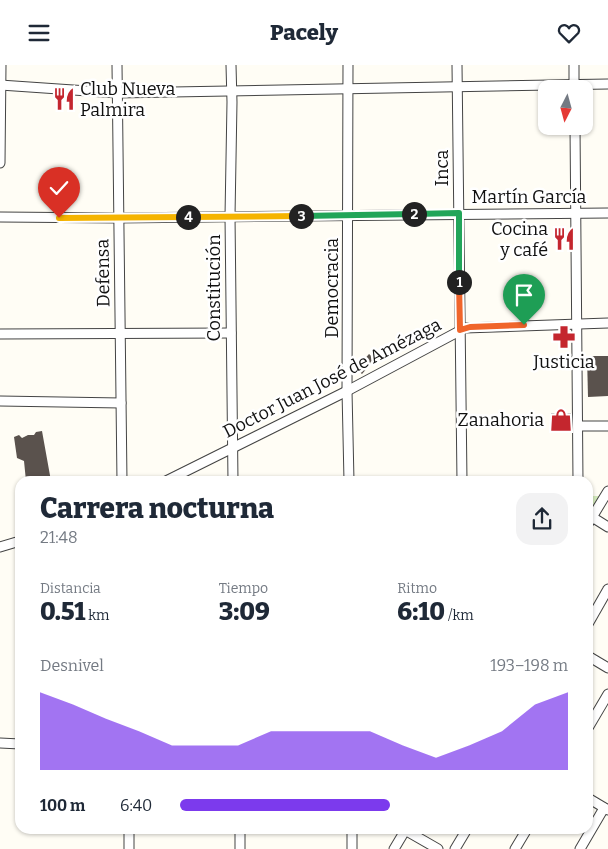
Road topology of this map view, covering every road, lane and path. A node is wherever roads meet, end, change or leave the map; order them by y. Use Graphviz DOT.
graph roads {
  1 [pos="1,65"];
  2 [pos="117,65"];
  3 [pos="230,65"];
  4 [pos="348,65"];
  5 [pos="457,65"];
  6 [pos="574,65"];
  7 [pos="574,80"];
  8 [pos="608,84"];
  9 [pos="0,85"];
  10 [pos="593,85"];
  11 [pos="457,87"];
  12 [pos="538,87"];
  13 [pos="349,89"];
  14 [pos="232,91"];
  15 [pos="117,93"];
  16 [pos="575,135"];
  17 [pos="0,163"];
  18 [pos="459,213"];
  19 [pos="608,213"];
  20 [pos="577,214"];
  21 [pos="348,215"];
  22 [pos="230,216"];
  23 [pos="0,217"];
  24 [pos="118,218"];
  25 [pos="608,323"];
  26 [pos="577,324"];
  27 [pos="460,330"];
  28 [pos="120,333"];
  29 [pos="231,333"];
  30 [pos="0,334"];
  31 [pos="347,391"];
  32 [pos="0,401"];
  33 [pos="121,403"];
  34 [pos="608,426"];
  35 [pos="578,427"];
  36 [pos="232,448"];
  37 [pos="122,476"];
  38 [pos="176,476"];
  39 [pos="233,476"];
  40 [pos="349,476"];
  41 [pos="462,476"];
  42 [pos="578,476"];
  43 [pos="608,491"];
  44 [pos="593,516"];
  45 [pos="593,522"];
  46 [pos="608,527"];
  47 [pos="15,542"];
  48 [pos="0,547"];
  49 [pos="608,589"];
  50 [pos="593,615"];
  51 [pos="593,659"];
  52 [pos="608,668"];
  53 [pos="608,694"];
  54 [pos="593,720"];
  55 [pos="0,743"];
  56 [pos="15,744"];
  57 [pos="593,801"];
  58 [pos="606,809"];
  59 [pos="593,829"];
  60 [pos="129,834"];
  61 [pos="240,834"];
  62 [pos="352,834"];
  63 [pos="403,834"];
  64 [pos="414,834"];
  65 [pos="464,834"];
  66 [pos="524,834"];
  67 [pos="590,834"];
  68 [pos="129,849"];
  69 [pos="240,849"];
  70 [pos="352,849"];
  71 [pos="394,849"];
  72 [pos="438,849"];
  73 [pos="455,849"];
  74 [pos="515,849"];
  75 [pos="580,849"];
  1 -- 9 [label="street"];
  2 -- 15 [label="street, Defensa"];
  3 -- 14 [label="street, Constitución"];
  4 -- 13 [label="street, Democracia"];
  5 -- 11 [label="street, Inca"];
  6 -- 7 [label="street"];
  8 -- 10 [label="street"];
  9 -- 15 [label="street"];
  9 -- 17 [label="street"];
  11 -- 12 [label="street"];
  11 -- 13 [label="street"];
  11 -- 18 [label="street, Inca"];
  13 -- 14 [label="street"];
  13 -- 21 [label="street, Democracia"];
  14 -- 15 [label="street"];
  14 -- 22 [label="street, Constitución"];
  15 -- 24 [label="street, Defensa"];
  16 -- 20 [label="street"];
  18 -- 20 [label="street, Martín García"];
  18 -- 21 [label="street, Martín García"];
  18 -- 27 [label="street, Inca"];
  19 -- 20 [label="street, Martín García"];
  20 -- 26 [label="street"];
  21 -- 22 [label="street, Martín García"];
  21 -- 31 [label="street, Democracia"];
  22 -- 24 [label="street, Martín García"];
  22 -- 29 [label="street, Constitución"];
  23 -- 24 [label="street, Martín García"];
  24 -- 28 [label="street, Defensa"];
  25 -- 26 [label="street, Doctor Juan José de Amézaga"];
  26 -- 27 [label="street, Doctor Juan José de Amézaga"];
  26 -- 35 [label="street"];
  27 -- 31 [label="street, Doctor Juan José de Amézaga"];
  27 -- 41 [label="street, Inca"];
  28 -- 29 [label="street"];
  28 -- 30 [label="street"];
  28 -- 33 [label="street, Defensa"];
  29 -- 36 [label="street, Constitución"];
  31 -- 36 [label="street, Doctor Juan José de Amézaga"];
  31 -- 40 [label="street, Democracia"];
  32 -- 33 [label="street"];
  33 -- 37 [label="street, Defensa"];
  34 -- 35 [label="street"];
  35 -- 42 [label="street"];
  36 -- 38 [label="street, Doctor Juan José de Amézaga"];
  36 -- 39 [label="street, Constitución"];
  43 -- 44 [label="street"];
  45 -- 46 [label="street"];
  47 -- 48 [label="street"];
  49 -- 50 [label="street"];
  51 -- 52 [label="street"];
  53 -- 54 [label="street"];
  55 -- 56 [label="street"];
  57 -- 58 [label="street"];
  58 -- 59 [label="street"];
  60 -- 68 [label="street"];
  61 -- 69 [label="street"];
  62 -- 70 [label="street"];
  63 -- 71 [label="street"];
  64 -- 72 [label="street"];
  65 -- 73 [label="street"];
  66 -- 74 [label="street"];
  67 -- 75 [label="street"];
}
